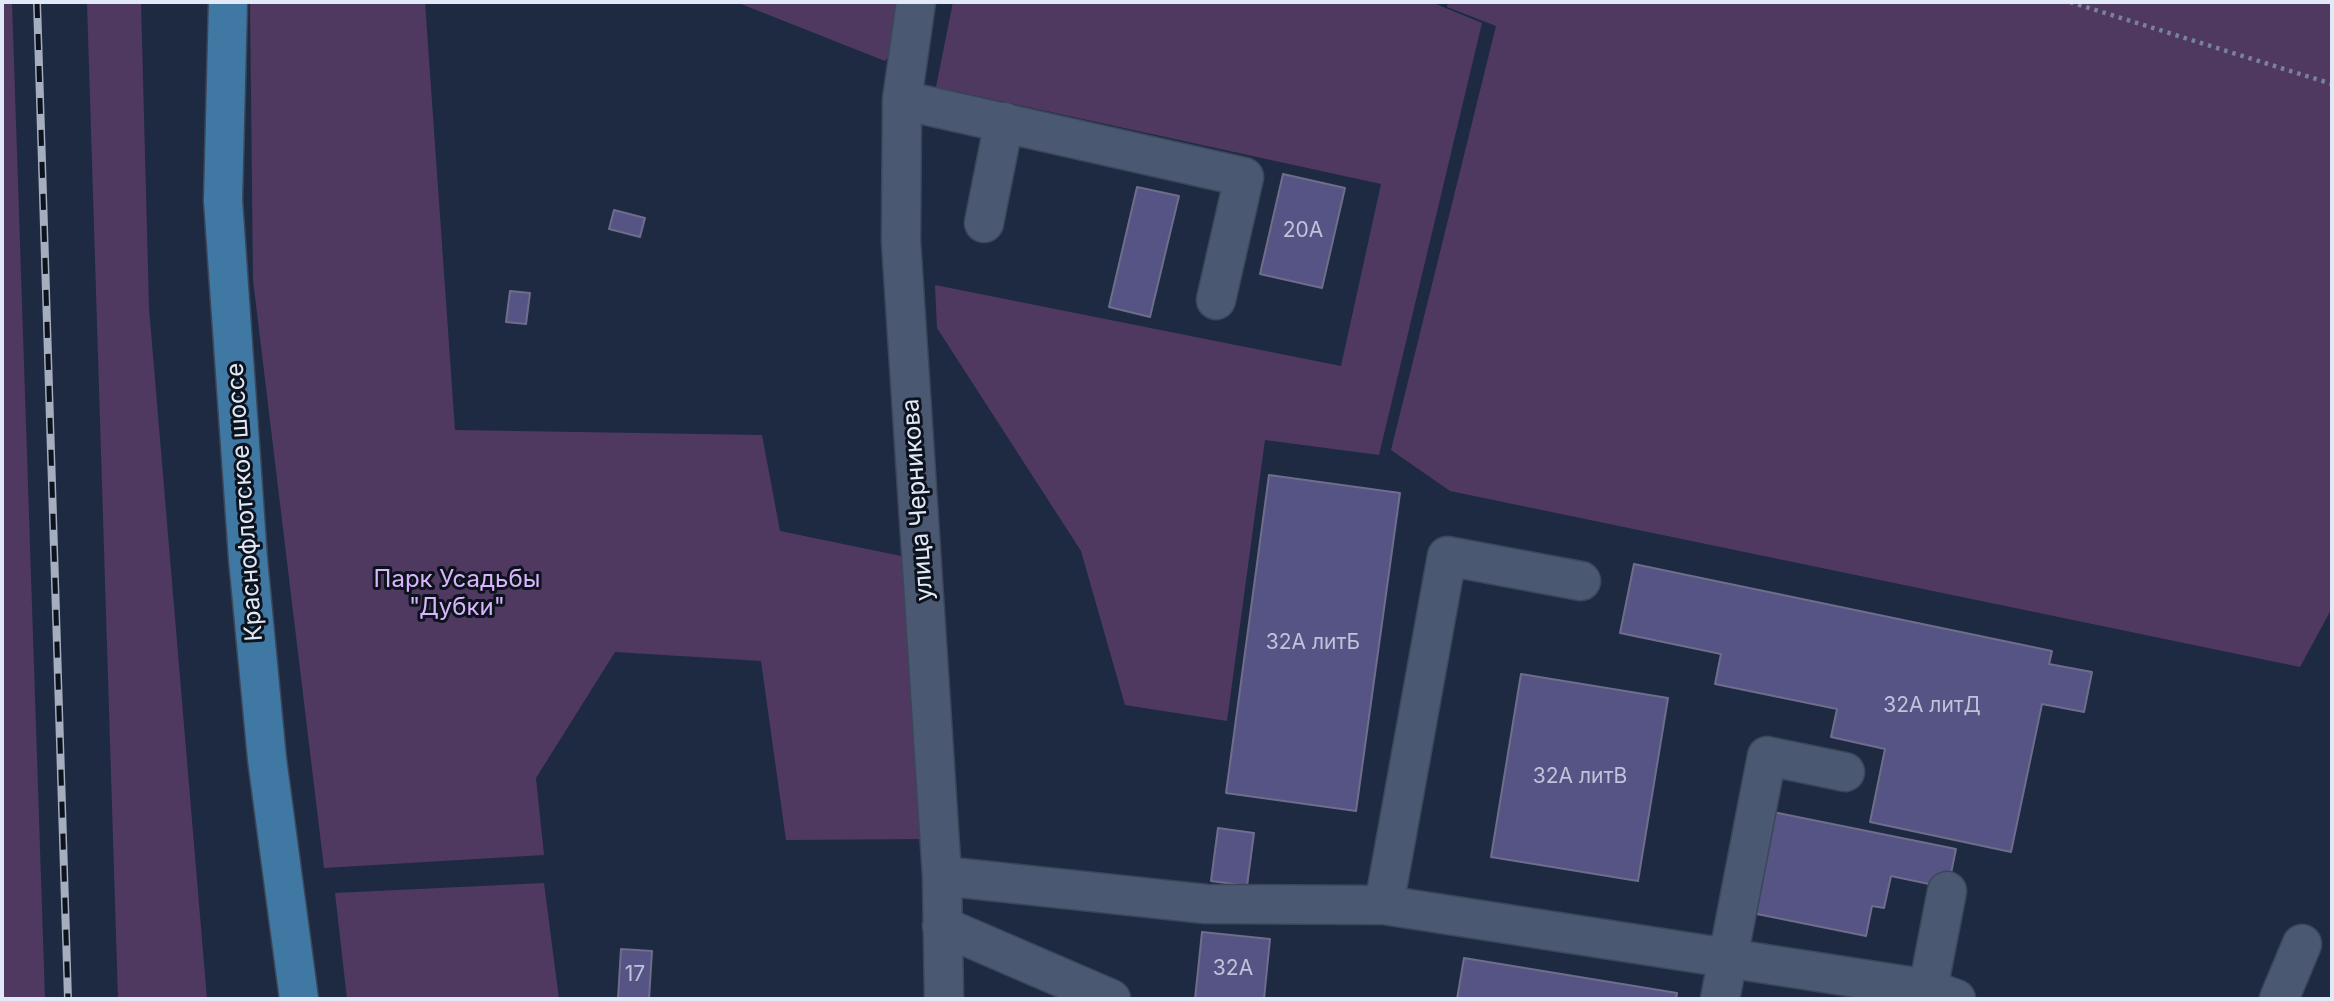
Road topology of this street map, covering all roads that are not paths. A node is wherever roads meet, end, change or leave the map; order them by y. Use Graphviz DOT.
graph roads {
  1 [pos="228,2"];
  2 [pos="916,2"];
  3 [pos="902,100"];
  4 [pos="1004,122"];
  5 [pos="985,223"];
  6 [pos="1216,300"];
  7 [pos="1581,581"];
  8 [pos="1845,772"];
  9 [pos="942,876"];
  10 [pos="1947,891"];
  11 [pos="1384,905"];
  12 [pos="942,926"];
  13 [pos="2302,944"];
  14 [pos="1727,956"];
  15 [pos="1942,994"];
  16 [pos="299,999"];
  17 [pos="944,999"];
  18 [pos="1111,999"];
  19 [pos="1720,999"];
  20 [pos="2279,999"];
  1 -- 16 [label="main road, Краснофлотское шоссе"];
  2 -- 3 [label="street, улица Черникова"];
  3 -- 4 [label="street"];
  3 -- 9 [label="street, улица Черникова"];
  4 -- 5 [label="street"];
  4 -- 6 [label="street"];
  7 -- 11 [label="street"];
  8 -- 14 [label="street"];
  9 -- 11 [label="street"];
  9 -- 12 [label="street, улица Черникова"];
  10 -- 15 [label="street"];
  11 -- 14 [label="street"];
  12 -- 17 [label="street, улица Черникова"];
  12 -- 18 [label="street"];
  13 -- 20 [label="street"];
  14 -- 15 [label="street"];
  14 -- 19 [label="street"];
}
